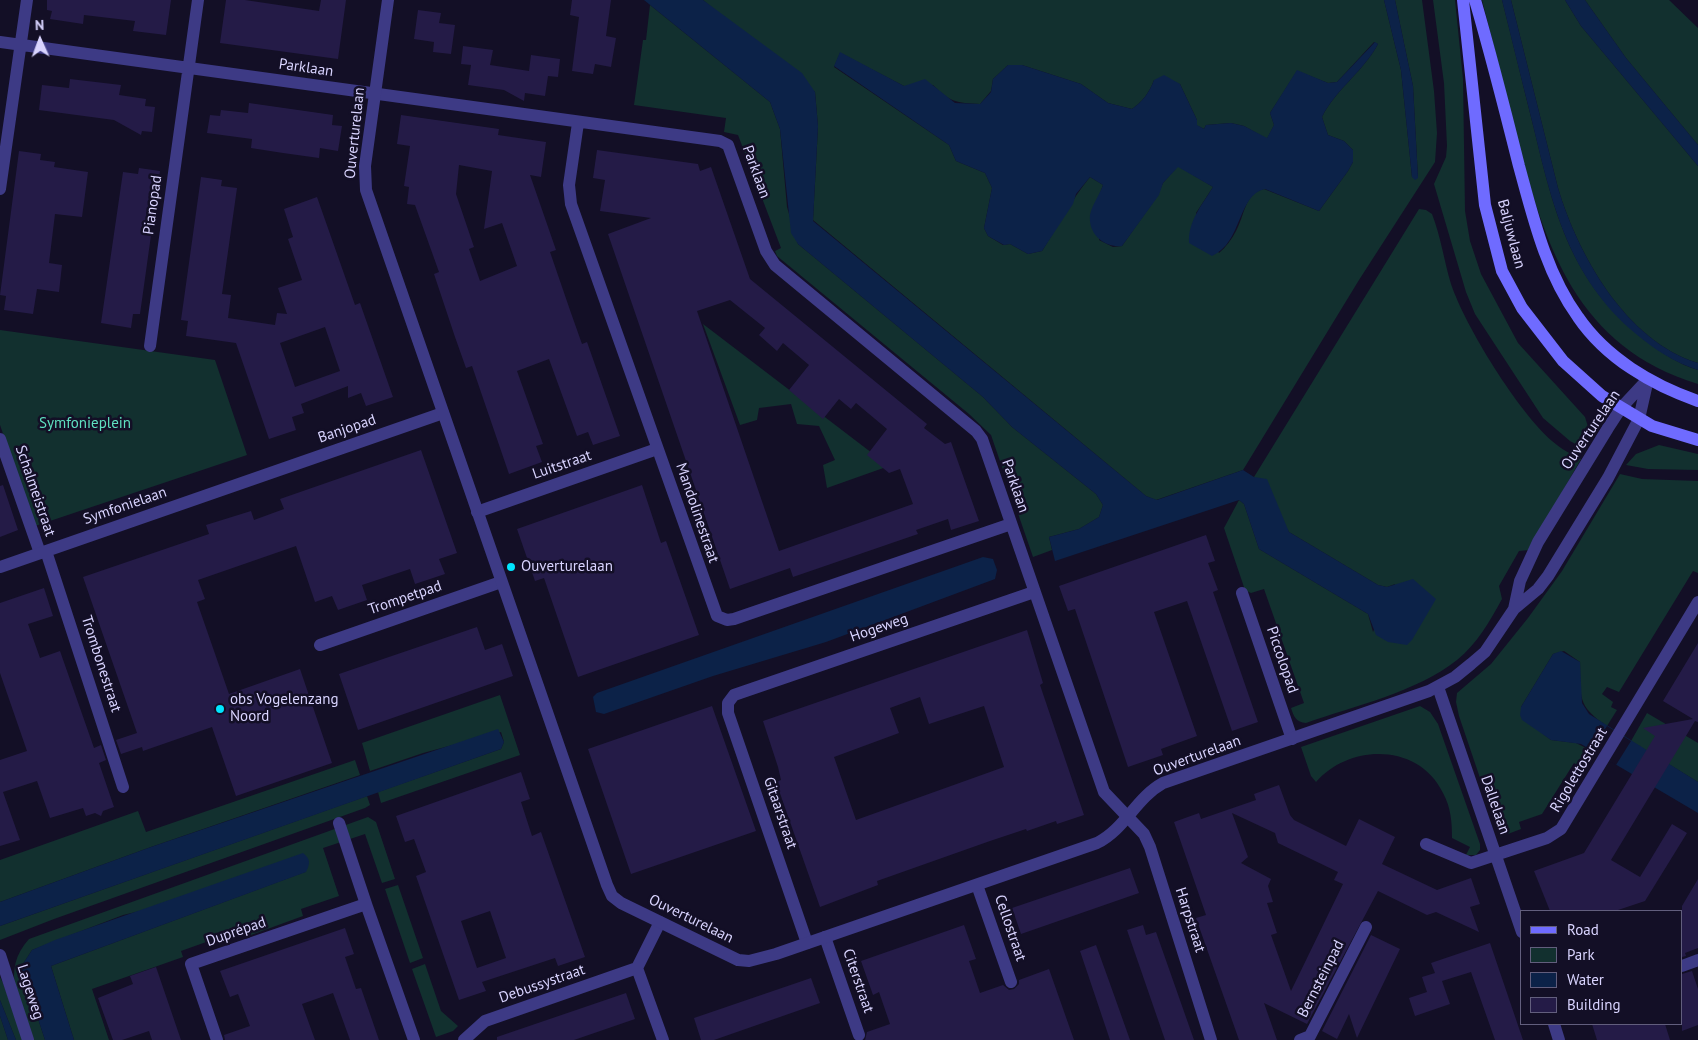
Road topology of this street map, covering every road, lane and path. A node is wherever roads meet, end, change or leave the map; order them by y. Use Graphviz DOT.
graph roads {
  1 [pos="26,0"];
  2 [pos="198,0"];
  3 [pos="388,0"];
  4 [pos="1463,0"];
  5 [pos="1475,0"];
  6 [pos="0,42"];
  7 [pos="20,45"];
  8 [pos="189,68"];
  9 [pos="375,95"];
  10 [pos="578,123"];
  11 [pos="0,189"];
  12 [pos="150,346"];
  13 [pos="1648,379"];
  14 [pos="1698,400"];
  15 [pos="1621,408"];
  16 [pos="443,413"];
  17 [pos="1639,419"];
  18 [pos="0,439"];
  19 [pos="1698,440"];
  20 [pos="657,449"];
  21 [pos="261,476"];
  22 [pos="477,512"];
  23 [pos="1011,524"];
  24 [pos="43,552"];
  25 [pos="0,567"];
  26 [pos="501,582"];
  27 [pos="1034,592"];
  28 [pos="1242,593"];
  29 [pos="1698,602"];
  30 [pos="1514,609"];
  31 [pos="320,645"];
  32 [pos="1438,687"];
  33 [pos="734,695"];
  34 [pos="1292,739"];
  35 [pos="123,787"];
  36 [pos="1126,816"];
  37 [pos="339,823"];
  38 [pos="1426,844"];
  39 [pos="1495,856"];
  40 [pos="978,885"];
  41 [pos="366,904"];
  42 [pos="660,922"];
  43 [pos="1520,926"];
  44 [pos="1366,927"];
  45 [pos="825,937"];
  46 [pos="808,943"];
  47 [pos="0,955"];
  48 [pos="1698,960"];
  49 [pos="1683,966"];
  50 [pos="638,968"];
  51 [pos="1011,982"];
  52 [pos="1554,1025"];
  53 [pos="859,1035"];
  54 [pos="28,1040"];
  55 [pos="217,1040"];
  56 [pos="414,1040"];
  57 [pos="464,1040"];
  58 [pos="663,1040"];
  59 [pos="1211,1040"];
  60 [pos="1300,1040"];
  61 [pos="1559,1040"];
  1 -- 7 [label="street"];
  2 -- 8 [label="street, Pianopad"];
  3 -- 9 [label="street, Ouverturelaan"];
  4 -- 15 [label="main road, Baljuwlaan"];
  5 -- 13 [label="main road, Baljuwlaan"];
  6 -- 7 [label="street, Parklaan"];
  7 -- 8 [label="street, Parklaan"];
  7 -- 11 [label="street"];
  8 -- 9 [label="street, Parklaan"];
  8 -- 12 [label="street, Pianopad"];
  9 -- 10 [label="street, Parklaan"];
  9 -- 16 [label="street, Ouverturelaan"];
  10 -- 20 [label="street, Mandolinestraat"];
  10 -- 23 [label="street, Parklaan"];
  13 -- 14 [label="main road, Baljuwlaan"];
  13 -- 15 [label="street, Ouverturelaan"];
  13 -- 17 [label="street, Ouverturelaan"];
  15 -- 17 [label="main road, Baljuwlaan"];
  15 -- 30 [label="street, Ouverturelaan"];
  16 -- 21 [label="street, Banjopad"];
  16 -- 22 [label="street, Ouverturelaan"];
  17 -- 19 [label="main road, Baljuwlaan"];
  17 -- 30 [label="street, Ouverturelaan"];
  18 -- 24 [label="street, Schalmeistraat"];
  20 -- 22 [label="street, Luitstraat"];
  20 -- 23 [label="street, Mandolinestraat"];
  21 -- 24 [label="street, Symfonielaan"];
  22 -- 26 [label="street, Ouverturelaan"];
  23 -- 27 [label="street, Parklaan"];
  24 -- 25 [label="street, Symfonielaan"];
  24 -- 35 [label="street, Trombonestraat"];
  26 -- 31 [label="street, Trompetpad"];
  26 -- 42 [label="street, Ouverturelaan"];
  27 -- 33 [label="street, Hogeweg"];
  27 -- 36 [label="street, Parklaan"];
  28 -- 34 [label="street, Piccolopad"];
  29 -- 39 [label="street, Rigolettostraat"];
  30 -- 32 [label="street, Ouverturelaan"];
  32 -- 34 [label="street, Ouverturelaan"];
  32 -- 39 [label="street, Dallelaan"];
  33 -- 46 [label="street, Gitaarstraat"];
  34 -- 36 [label="street, Ouverturelaan"];
  36 -- 40 [label="street, Ouverturelaan"];
  36 -- 59 [label="street, Harpstraat"];
  37 -- 41 [label="street"];
  38 -- 39 [label="street, Rigolettostraat"];
  39 -- 43 [label="street, Dallelaan"];
  40 -- 45 [label="street, Ouverturelaan"];
  40 -- 51 [label="street, Cellostraat"];
  41 -- 55 [label="street, Duprépad"];
  41 -- 56 [label="street"];
  42 -- 46 [label="street, Ouverturelaan"];
  42 -- 50 [label="street"];
  44 -- 60 [label="street, Bernsteinpad"];
  45 -- 46 [label="street, Ouverturelaan"];
  45 -- 53 [label="street, Citerstraat"];
  47 -- 54 [label="street, Lageweg"];
  48 -- 49 [label="street"];
  50 -- 57 [label="street, Debussystraat"];
  50 -- 58 [label="street"];
  52 -- 61 [label="street"];
}
